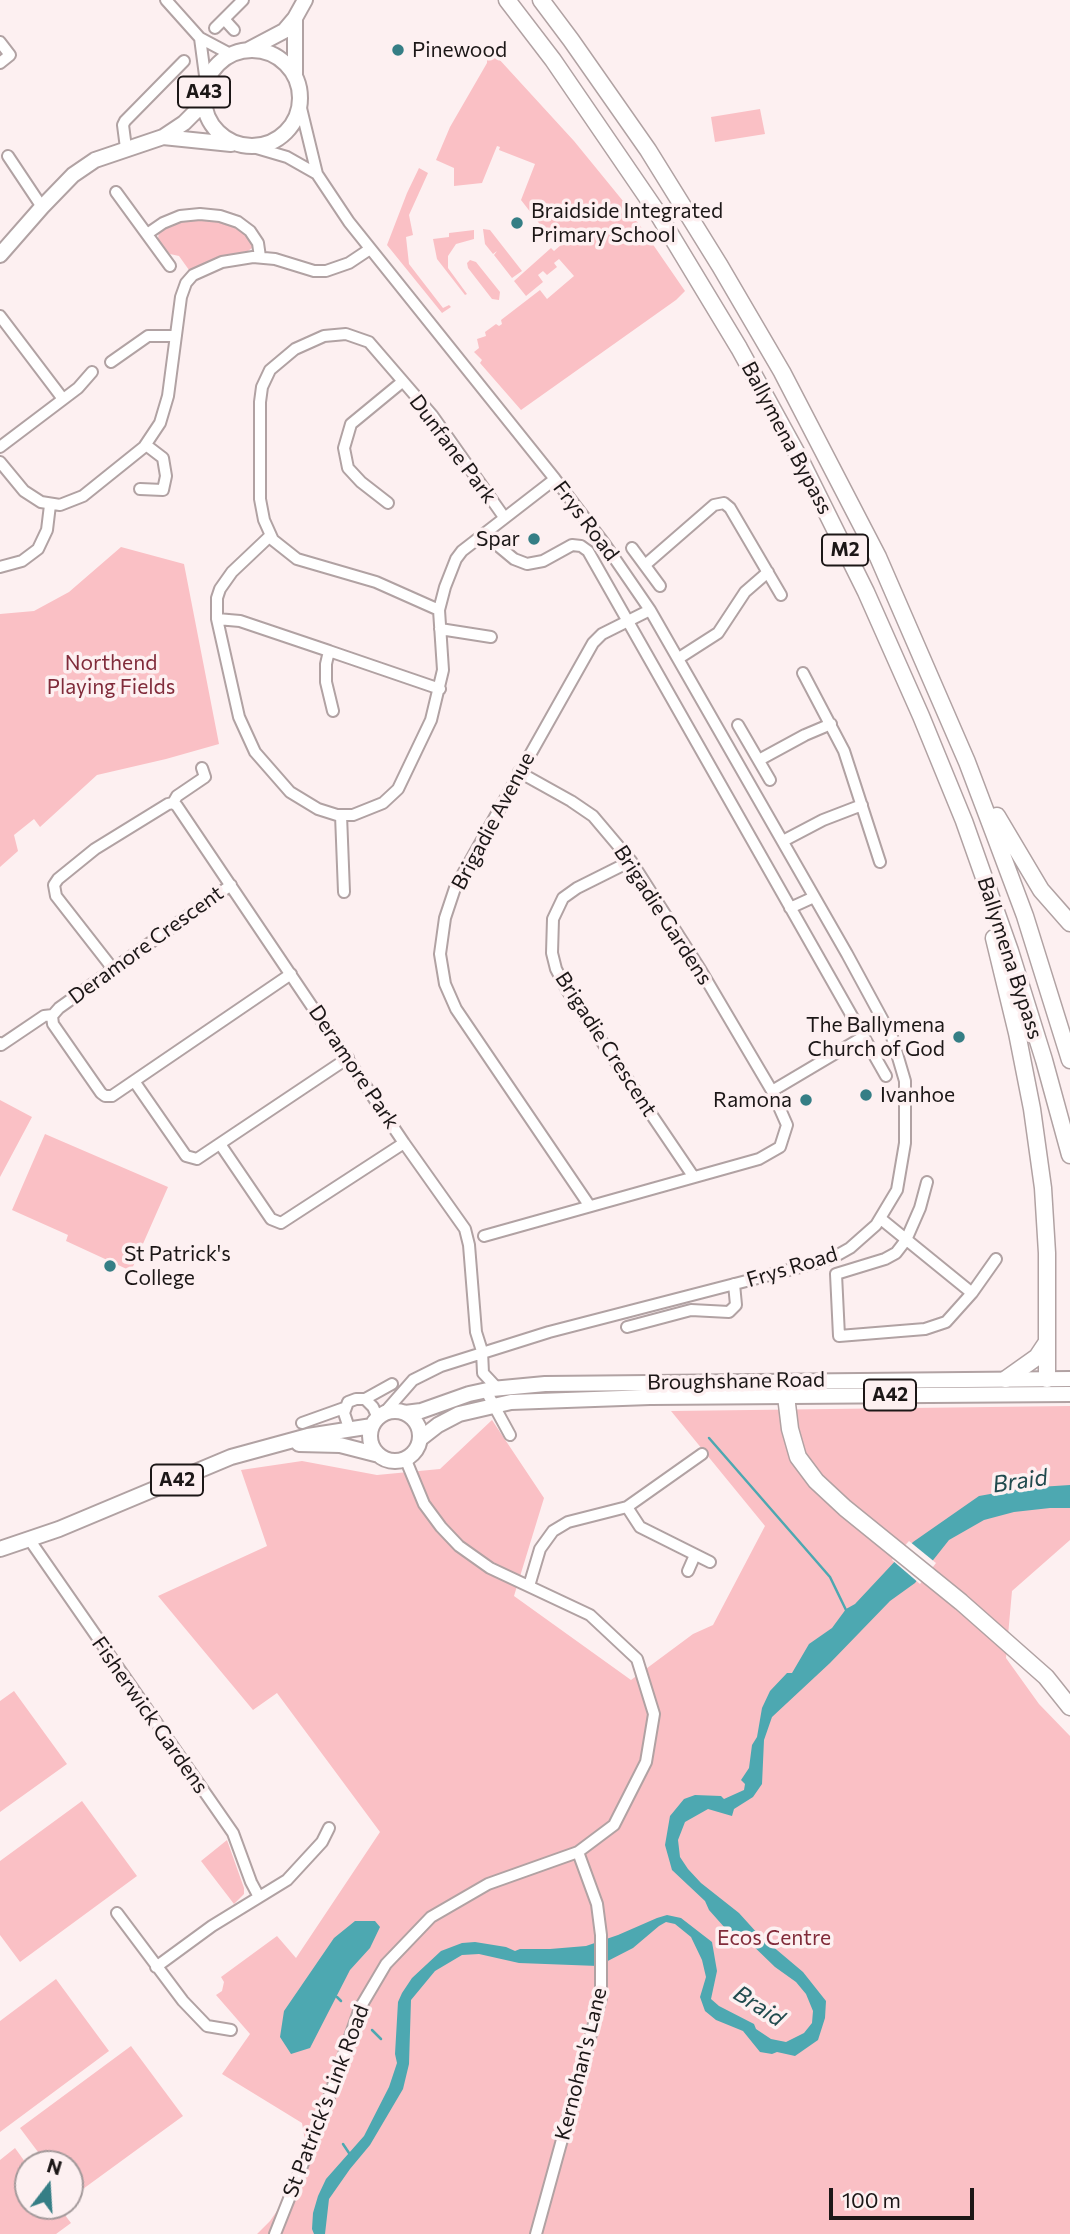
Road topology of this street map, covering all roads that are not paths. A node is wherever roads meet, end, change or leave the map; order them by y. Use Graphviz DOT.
graph roads {
  1 [pos="166,0"];
  2 [pos="243,0"];
  3 [pos="305,0"];
  4 [pos="507,0"];
  5 [pos="541,0"];
  6 [pos="295,19"];
  7 [pos="234,30"];
  8 [pos="200,38"];
  9 [pos="0,42"];
  10 [pos="248,50"];
  11 [pos="232,55"];
  12 [pos="184,61"];
  13 [pos="0,63"];
  14 [pos="295,77"];
  15 [pos="206,83"];
  16 [pos="204,103"];
  17 [pos="300,104"];
  18 [pos="163,137"];
  19 [pos="246,146"];
  20 [pos="126,148"];
  21 [pos="8,156"];
  22 [pos="317,174"];
  23 [pos="116,192"];
  24 [pos="42,206"];
  25 [pos="147,234"];
  26 [pos="370,248"];
  27 [pos="0,255"];
  28 [pos="260,257"];
  29 [pos="170,266"];
  30 [pos="0,316"];
  31 [pos="176,336"];
  32 [pos="111,362"];
  33 [pos="92,372"];
  34 [pos="402,382"];
  35 [pos="63,399"];
  36 [pos="146,445"];
  37 [pos="0,447"];
  38 [pos="0,462"];
  39 [pos="555,478"];
  40 [pos="140,489"];
  41 [pos="388,503"];
  42 [pos="50,505"];
  43 [pos="504,517"];
  44 [pos="484,534"];
  45 [pos="270,536"];
  46 [pos="632,548"];
  47 [pos="645,565"];
  48 [pos="0,568"];
  49 [pos="768,572"];
  50 [pos="660,586"];
  51 [pos="781,594"];
  52 [pos="439,610"];
  53 [pos="650,610"];
  54 [pos="217,619"];
  55 [pos="628,620"];
  56 [pos="440,629"];
  57 [pos="491,638"];
  58 [pos="329,651"];
  59 [pos="679,658"];
  60 [pos="803,673"];
  61 [pos="440,689"];
  62 [pos="332,711"];
  63 [pos="831,724"];
  64 [pos="738,725"];
  65 [pos="759,760"];
  66 [pos="967,762"];
  67 [pos="202,768"];
  68 [pos="519,772"];
  69 [pos="770,780"];
  70 [pos="173,803"];
  71 [pos="862,805"];
  72 [pos="341,816"];
  73 [pos="964,821"];
  74 [pos="783,841"];
  75 [pos="631,861"];
  76 [pos="880,862"];
  77 [pos="231,885"];
  78 [pos="344,892"];
  79 [pos="814,897"];
  80 [pos="790,908"];
  81 [pos="1070,923"];
  82 [pos="113,969"];
  83 [pos="291,974"];
  84 [pos="53,1015"];
  85 [pos="863,1037"];
  86 [pos="0,1043"];
  87 [pos="348,1058"];
  88 [pos="1070,1060"];
  89 [pos="886,1076"];
  90 [pos="134,1081"];
  91 [pos="772,1091"];
  92 [pos="404,1143"];
  93 [pos="220,1144"];
  94 [pos="1070,1155"];
  95 [pos="693,1176"];
  96 [pos="927,1182"];
  97 [pos="589,1205"];
  98 [pos="881,1219"];
  99 [pos="484,1236"];
  100 [pos="906,1240"];
  101 [pos="996,1259"];
  102 [pos="734,1284"];
  103 [pos="972,1293"];
  104 [pos="627,1327"];
  105 [pos="1048,1340"];
  106 [pos="482,1352"];
  107 [pos="1006,1379"];
  108 [pos="801,1380"];
  109 [pos="1070,1380"];
  110 [pos="392,1384"];
  111 [pos="1047,1387"];
  112 [pos="1070,1394"];
  113 [pos="491,1395"];
  114 [pos="786,1396"];
  115 [pos="365,1399"];
  116 [pos="344,1408"];
  117 [pos="388,1416"];
  118 [pos="302,1423"];
  119 [pos="350,1430"];
  120 [pos="510,1435"];
  121 [pos="420,1439"];
  122 [pos="284,1444"];
  123 [pos="702,1454"];
  124 [pos="379,1455"];
  125 [pos="405,1458"];
  126 [pos="627,1507"];
  127 [pos="29,1539"];
  128 [pos="0,1549"];
  129 [pos="695,1555"];
  130 [pos="710,1562"];
  131 [pos="688,1571"];
  132 [pos="529,1586"];
  133 [pos="1070,1707"];
  134 [pos="329,1828"];
  135 [pos="578,1852"];
  136 [pos="258,1897"];
  137 [pos="117,1913"];
  138 [pos="156,1967"];
  139 [pos="231,2030"];
  140 [pos="275,2234"];
  141 [pos="536,2234"];
  1 -- 8 [label="street"];
  2 -- 7 [label="street"];
  3 -- 6 [label="main road, A43"];
  4 -- 73 [label="highway, Ballymena Bypass / M2"];
  5 -- 66 [label="highway, Ballymena Bypass / M2"];
  6 -- 10 [label="main road, A43"];
  6 -- 14 [label="main road, A43"];
  8 -- 11 [label="street"];
  8 -- 15 [label="street"];
  9 -- 13 [label="street"];
  10 -- 11 [label="main road, A43"];
  10 -- 14 [label="main road"];
  11 -- 15 [label="main road, A43"];
  12 -- 20 [label="street"];
  14 -- 17 [label="main road, A43"];
  15 -- 16 [label="main road, A43"];
  16 -- 18 [label="main road, A43"];
  16 -- 19 [label="main road, A43"];
  17 -- 19 [label="main road, A43"];
  17 -- 22 [label="street, Frys Road"];
  18 -- 19 [label="main road, A43"];
  18 -- 20 [label="main road, A43"];
  19 -- 22 [label="street, Frys Road"];
  20 -- 24 [label="main road, A43"];
  21 -- 24 [label="street"];
  22 -- 26 [label="street, Frys Road"];
  23 -- 25 [label="street"];
  24 -- 27 [label="main road, A43"];
  25 -- 28 [label="street"];
  25 -- 29 [label="street"];
  26 -- 28 [label="street"];
  26 -- 39 [label="street, Frys Road"];
  28 -- 31 [label="street"];
  30 -- 35 [label="street"];
  31 -- 32 [label="street"];
  31 -- 36 [label="street"];
  33 -- 35 [label="street"];
  34 -- 41 [label="street, Dunfane Park"];
  34 -- 43 [label="street, Dunfane Park"];
  34 -- 45 [label="street, Dunfane Park"];
  35 -- 37 [label="street"];
  36 -- 40 [label="street"];
  36 -- 42 [label="street"];
  38 -- 42 [label="street"];
  39 -- 43 [label="street, Dunfane Park"];
  39 -- 53 [label="street, Frys Road"];
  42 -- 48 [label="street"];
  43 -- 44 [label="street, Dunfane Park"];
  44 -- 52 [label="street, Dunfane Park"];
  44 -- 55 [label="street, Frys Road"];
  45 -- 52 [label="street"];
  45 -- 54 [label="street"];
  46 -- 47 [label="street"];
  47 -- 49 [label="street"];
  47 -- 50 [label="street"];
  49 -- 51 [label="street"];
  49 -- 59 [label="street"];
  52 -- 56 [label="street, Dunfane Park"];
  53 -- 55 [label="street, Brigadie Avenue"];
  53 -- 59 [label="street, Frys Road"];
  54 -- 58 [label="street"];
  54 -- 72 [label="street"];
  55 -- 68 [label="street, Brigadie Avenue"];
  55 -- 80 [label="street, Frys Road"];
  56 -- 57 [label="street"];
  56 -- 61 [label="street, Dunfane Park"];
  58 -- 61 [label="street"];
  58 -- 62 [label="street"];
  59 -- 74 [label="street, Frys Road"];
  60 -- 63 [label="street"];
  61 -- 72 [label="street, Dunfane Park"];
  63 -- 65 [label="street"];
  63 -- 71 [label="street"];
  64 -- 65 [label="street"];
  65 -- 69 [label="street"];
  66 -- 81 [label="highway"];
  66 -- 88 [label="highway, Ballymena Bypass / M2"];
  67 -- 70 [label="street"];
  68 -- 75 [label="street, Brigadie Gardens"];
  68 -- 97 [label="street, Brigadie Avenue"];
  70 -- 77 [label="street, Deramore Park"];
  70 -- 82 [label="street"];
  71 -- 74 [label="street"];
  71 -- 76 [label="street"];
  72 -- 78 [label="street"];
  73 -- 94 [label="highway, Ballymena Bypass / M2"];
  73 -- 105 [label="highway"];
  74 -- 79 [label="street, Frys Road"];
  75 -- 91 [label="street, Brigadie Gardens"];
  75 -- 95 [label="street, Brigadie Crescent"];
  77 -- 82 [label="street, Deramore Crescent"];
  77 -- 83 [label="street, Deramore Park"];
  79 -- 80 [label="street"];
  79 -- 98 [label="street, Frys Road"];
  80 -- 85 [label="street, Frys Road"];
  82 -- 84 [label="street, Deramore Crescent"];
  83 -- 87 [label="street, Deramore Park"];
  83 -- 90 [label="street, Deramore Crescent"];
  84 -- 86 [label="street"];
  84 -- 90 [label="street, Deramore Crescent"];
  85 -- 89 [label="street, Frys Road"];
  85 -- 91 [label="street"];
  87 -- 92 [label="street, Deramore Park"];
  87 -- 93 [label="street"];
  90 -- 93 [label="street"];
  91 -- 95 [label="street, Brigadie Gardens"];
  92 -- 93 [label="street"];
  92 -- 106 [label="street, Deramore Park"];
  95 -- 97 [label="street, Brigadie Gardens"];
  96 -- 100 [label="street"];
  97 -- 99 [label="street, Brigadie Gardens"];
  98 -- 100 [label="street"];
  98 -- 102 [label="street, Frys Road"];
  100 -- 103 [label="street"];
  100 -- 103 [label="street"];
  101 -- 103 [label="street"];
  102 -- 104 [label="street"];
  102 -- 106 [label="street, Frys Road"];
  105 -- 107 [label="highway"];
  105 -- 111 [label="highway"];
  106 -- 113 [label="street, Deramore Park"];
  106 -- 117 [label="street, Frys Road"];
  107 -- 108 [label="main road, Broughshane Road / A42"];
  107 -- 111 [label="main road, Broughshane Road / A42"];
  108 -- 113 [label="main road, Broughshane Road / A42"];
  108 -- 114 [label="main road"];
  109 -- 111 [label="main road, Broughshane Road / A42"];
  110 -- 115 [label="street"];
  111 -- 112 [label="main road, Broughshane Road / A42"];
  111 -- 114 [label="main road, Broughshane Road / A42"];
  113 -- 114 [label="main road, Broughshane Road / A42"];
  113 -- 117 [label="main road, Broughshane Road / A42"];
  113 -- 120 [label="street, Deramore Park"];
  113 -- 121 [label="main road, Broughshane Road / A42"];
  114 -- 133 [label="highway"];
  115 -- 116 [label="street"];
  115 -- 117 [label="street"];
  116 -- 118 [label="street"];
  116 -- 119 [label="street"];
  117 -- 119 [label="main road, A42"];
  117 -- 121 [label="main road"];
  117 -- 124 [label="main road"];
  119 -- 122 [label="main road, A42"];
  121 -- 125 [label="main road, A42"];
  122 -- 124 [label="main road, A42"];
  122 -- 127 [label="main road, A42"];
  123 -- 126 [label="street"];
  124 -- 125 [label="main road, A42"];
  125 -- 132 [label="street"];
  126 -- 129 [label="street"];
  126 -- 132 [label="street"];
  127 -- 128 [label="main road, A42"];
  127 -- 136 [label="street, Fisherwick Gardens"];
  129 -- 130 [label="street"];
  129 -- 131 [label="street"];
  132 -- 135 [label="street, St Patrick’s Link Road"];
  134 -- 136 [label="street"];
  135 -- 140 [label="street, St Patrick’s Link Road"];
  135 -- 141 [label="street, Kernohan's Lane"];
  136 -- 138 [label="street"];
  137 -- 138 [label="street"];
  138 -- 139 [label="street"];
}
